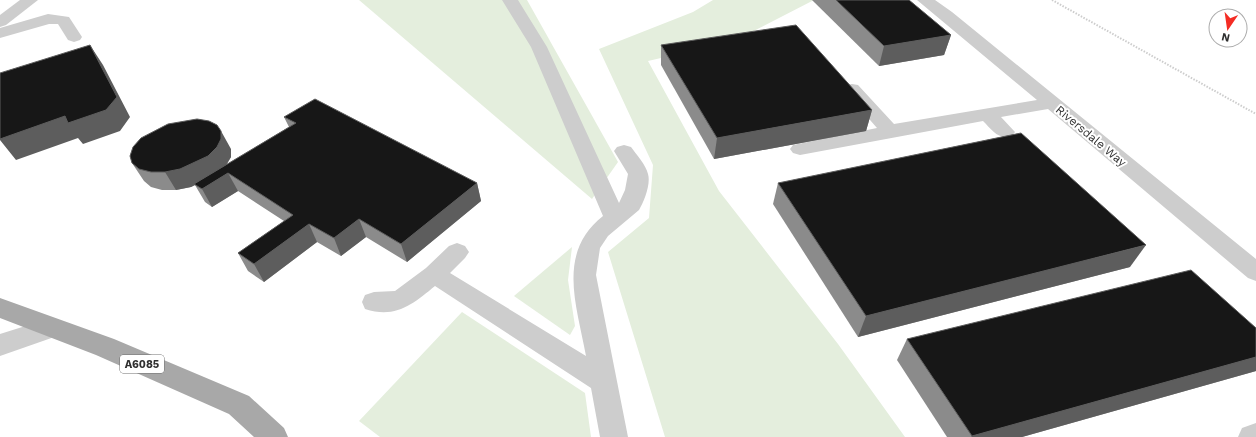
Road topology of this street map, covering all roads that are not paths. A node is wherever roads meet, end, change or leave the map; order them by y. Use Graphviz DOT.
graph roads {
  1 [pos="30,0"];
  2 [pos="510,0"];
  3 [pos="926,0"];
  4 [pos="0,22"];
  5 [pos="0,33"];
  6 [pos="0,47"];
  7 [pos="840,75"];
  8 [pos="1051,103"];
  9 [pos="987,114"];
  10 [pos="890,131"];
  11 [pos="1005,132"];
  12 [pos="800,149"];
  13 [pos="624,151"];
  14 [pos="615,218"];
  15 [pos="457,252"];
  16 [pos="1256,272"];
  17 [pos="434,274"];
  18 [pos="374,302"];
  19 [pos="0,308"];
  20 [pos="51,328"];
  21 [pos="0,345"];
  22 [pos="604,382"];
  23 [pos="1256,436"];
  24 [pos="274,437"];
  25 [pos="614,437"];
  26 [pos="1252,437"];
  1 -- 4 [label="lane"];
  2 -- 14 [label="lane"];
  3 -- 8 [label="lane, Riversdale Way"];
  5 -- 6 [label="lane"];
  7 -- 10 [label="lane"];
  8 -- 9 [label="lane"];
  8 -- 16 [label="lane, Riversdale Way"];
  9 -- 10 [label="lane"];
  9 -- 11 [label="lane"];
  10 -- 12 [label="lane"];
  13 -- 14 [label="lane"];
  14 -- 22 [label="lane"];
  15 -- 17 [label="lane"];
  17 -- 18 [label="lane"];
  17 -- 22 [label="lane"];
  19 -- 20 [label="main road, A6085"];
  20 -- 21 [label="lane"];
  20 -- 24 [label="main road, A6085"];
  22 -- 25 [label="lane"];
  23 -- 26 [label="lane"];
}
